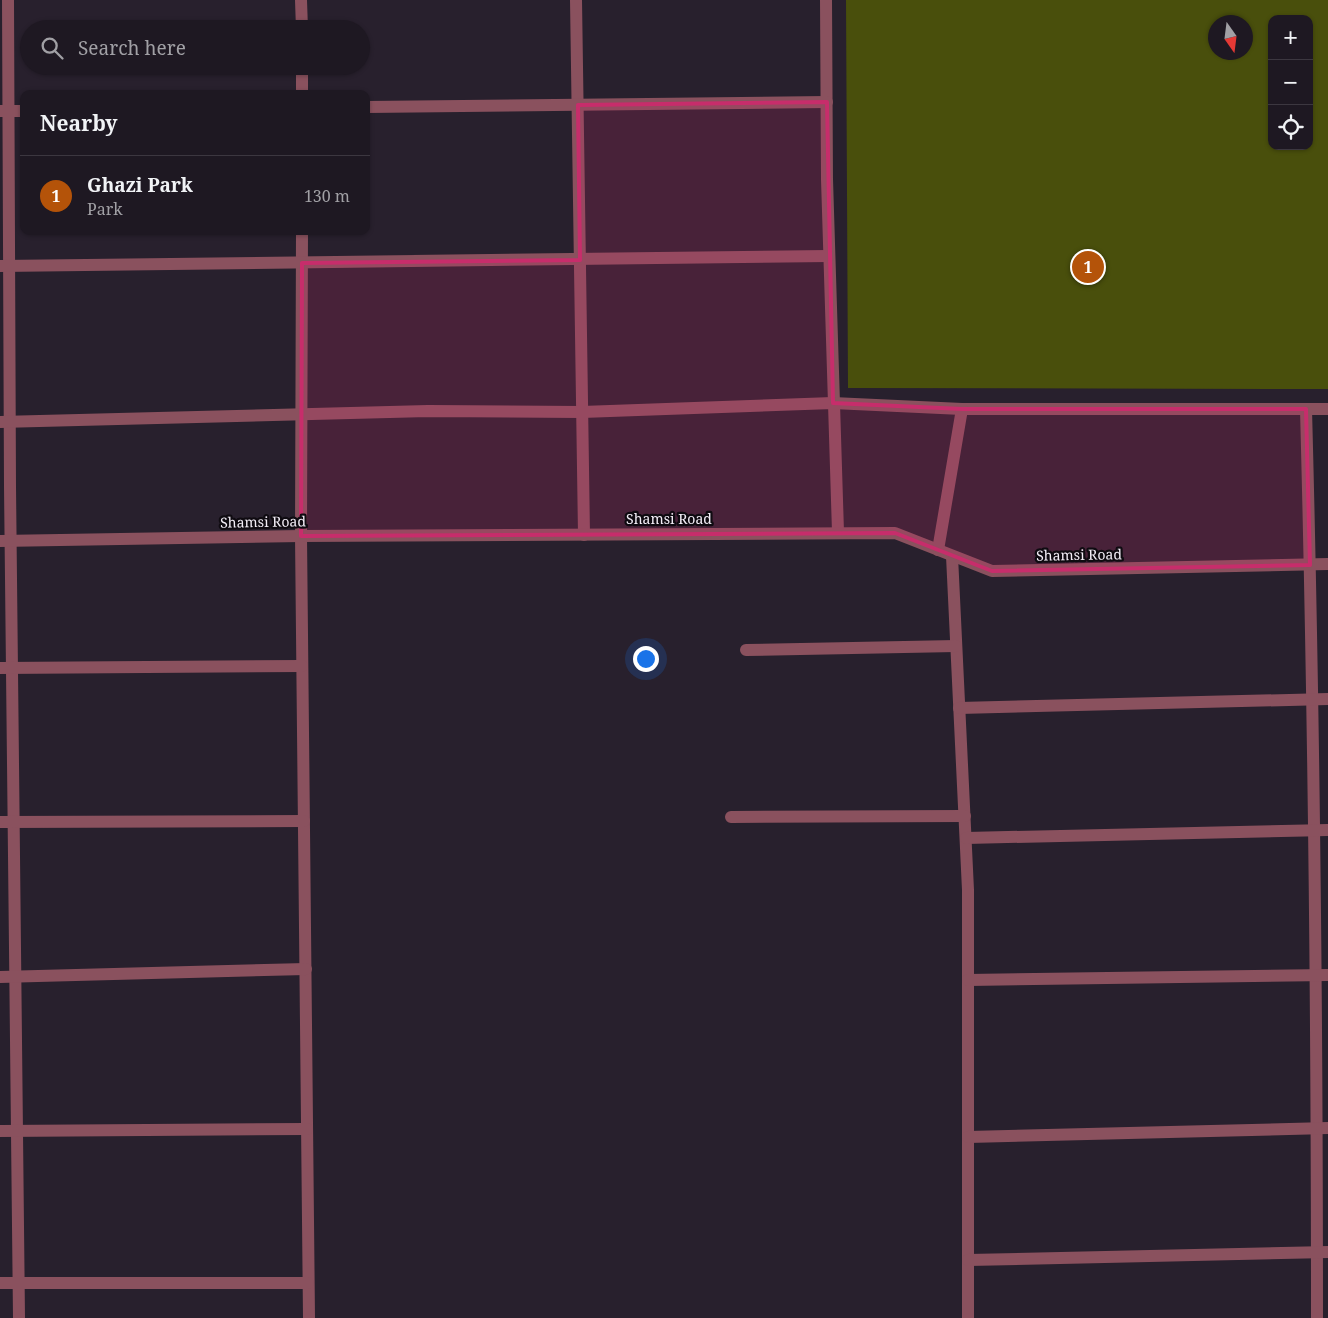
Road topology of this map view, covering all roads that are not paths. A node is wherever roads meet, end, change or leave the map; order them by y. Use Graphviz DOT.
graph roads {
  1 [pos="8,0"];
  2 [pos="302,0"];
  3 [pos="576,0"];
  4 [pos="826,0"];
  5 [pos="302,20"];
  6 [pos="302,75"];
  7 [pos="302,90"];
  8 [pos="827,102"];
  9 [pos="578,105"];
  10 [pos="370,107"];
  11 [pos="4,111"];
  12 [pos="20,111"];
  13 [pos="302,235"];
  14 [pos="830,256"];
  15 [pos="580,260"];
  16 [pos="302,263"];
  17 [pos="4,266"];
  18 [pos="833,403"];
  19 [pos="962,409"];
  20 [pos="1306,409"];
  21 [pos="1328,409"];
  22 [pos="582,412"];
  23 [pos="302,414"];
  24 [pos="5,422"];
  25 [pos="838,532"];
  26 [pos="584,535"];
  27 [pos="301,536"];
  28 [pos="5,541"];
  29 [pos="938,550"];
  30 [pos="952,556"];
  31 [pos="1328,564"];
  32 [pos="1310,565"];
  33 [pos="956,646"];
  34 [pos="746,650"];
  35 [pos="302,666"];
  36 [pos="6,668"];
  37 [pos="1312,699"];
  38 [pos="1328,699"];
  39 [pos="959,708"];
  40 [pos="965,816"];
  41 [pos="731,817"];
  42 [pos="304,821"];
  43 [pos="0,822"];
  44 [pos="14,822"];
  45 [pos="1314,830"];
  46 [pos="1328,830"];
  47 [pos="966,838"];
  48 [pos="306,969"];
  49 [pos="1322,975"];
  50 [pos="15,977"];
  51 [pos="0,978"];
  52 [pos="968,980"];
  53 [pos="1323,1128"];
  54 [pos="307,1129"];
  55 [pos="17,1131"];
  56 [pos="0,1132"];
  57 [pos="968,1137"];
  58 [pos="1323,1252"];
  59 [pos="968,1260"];
  60 [pos="308,1283"];
  61 [pos="0,1284"];
  62 [pos="18,1284"];
  63 [pos="19,1318"];
  64 [pos="308,1318"];
  65 [pos="968,1318"];
  66 [pos="1317,1318"];
  1 -- 11 [label="street"];
  2 -- 5 [label="street"];
  3 -- 9 [label="street"];
  4 -- 8 [label="street"];
  6 -- 7 [label="street"];
  8 -- 9 [label="street"];
  8 -- 14 [label="street"];
  9 -- 10 [label="street"];
  9 -- 15 [label="street"];
  11 -- 12 [label="street"];
  11 -- 17 [label="street"];
  13 -- 16 [label="street"];
  14 -- 15 [label="street"];
  14 -- 18 [label="street"];
  15 -- 16 [label="street"];
  15 -- 22 [label="street"];
  16 -- 17 [label="street"];
  16 -- 23 [label="street"];
  17 -- 24 [label="street"];
  18 -- 19 [label="street"];
  18 -- 22 [label="street"];
  18 -- 25 [label="street"];
  19 -- 20 [label="street"];
  19 -- 29 [label="street"];
  20 -- 21 [label="street"];
  20 -- 32 [label="street"];
  22 -- 23 [label="street"];
  22 -- 26 [label="street"];
  23 -- 24 [label="street"];
  23 -- 27 [label="street"];
  24 -- 28 [label="street"];
  25 -- 26 [label="street, Shamsi Road"];
  25 -- 29 [label="street, Shamsi Road"];
  26 -- 27 [label="street, Shamsi Road"];
  27 -- 28 [label="street, Shamsi Road"];
  27 -- 35 [label="street"];
  28 -- 36 [label="street"];
  29 -- 30 [label="street, Shamsi Road"];
  30 -- 32 [label="street, Shamsi Road"];
  30 -- 33 [label="street"];
  31 -- 32 [label="street, Shamsi Road"];
  32 -- 37 [label="street"];
  33 -- 34 [label="street"];
  33 -- 39 [label="street"];
  35 -- 36 [label="street"];
  35 -- 42 [label="street"];
  36 -- 44 [label="street"];
  37 -- 38 [label="street"];
  37 -- 39 [label="street"];
  37 -- 45 [label="street"];
  39 -- 40 [label="street"];
  40 -- 41 [label="street"];
  40 -- 47 [label="street"];
  42 -- 44 [label="street"];
  42 -- 48 [label="street"];
  43 -- 44 [label="street"];
  44 -- 50 [label="street"];
  45 -- 46 [label="street"];
  45 -- 47 [label="street"];
  45 -- 49 [label="street"];
  47 -- 52 [label="street"];
  48 -- 50 [label="street"];
  48 -- 54 [label="street"];
  49 -- 52 [label="street"];
  49 -- 53 [label="street"];
  50 -- 51 [label="street"];
  50 -- 55 [label="street"];
  52 -- 57 [label="street"];
  53 -- 57 [label="street"];
  53 -- 58 [label="street"];
  54 -- 55 [label="street"];
  54 -- 60 [label="street"];
  55 -- 56 [label="street"];
  55 -- 62 [label="street"];
  57 -- 59 [label="street"];
  58 -- 59 [label="street"];
  58 -- 66 [label="street"];
  59 -- 65 [label="street"];
  60 -- 62 [label="street"];
  60 -- 64 [label="street"];
  61 -- 62 [label="street"];
  62 -- 63 [label="street"];
}
